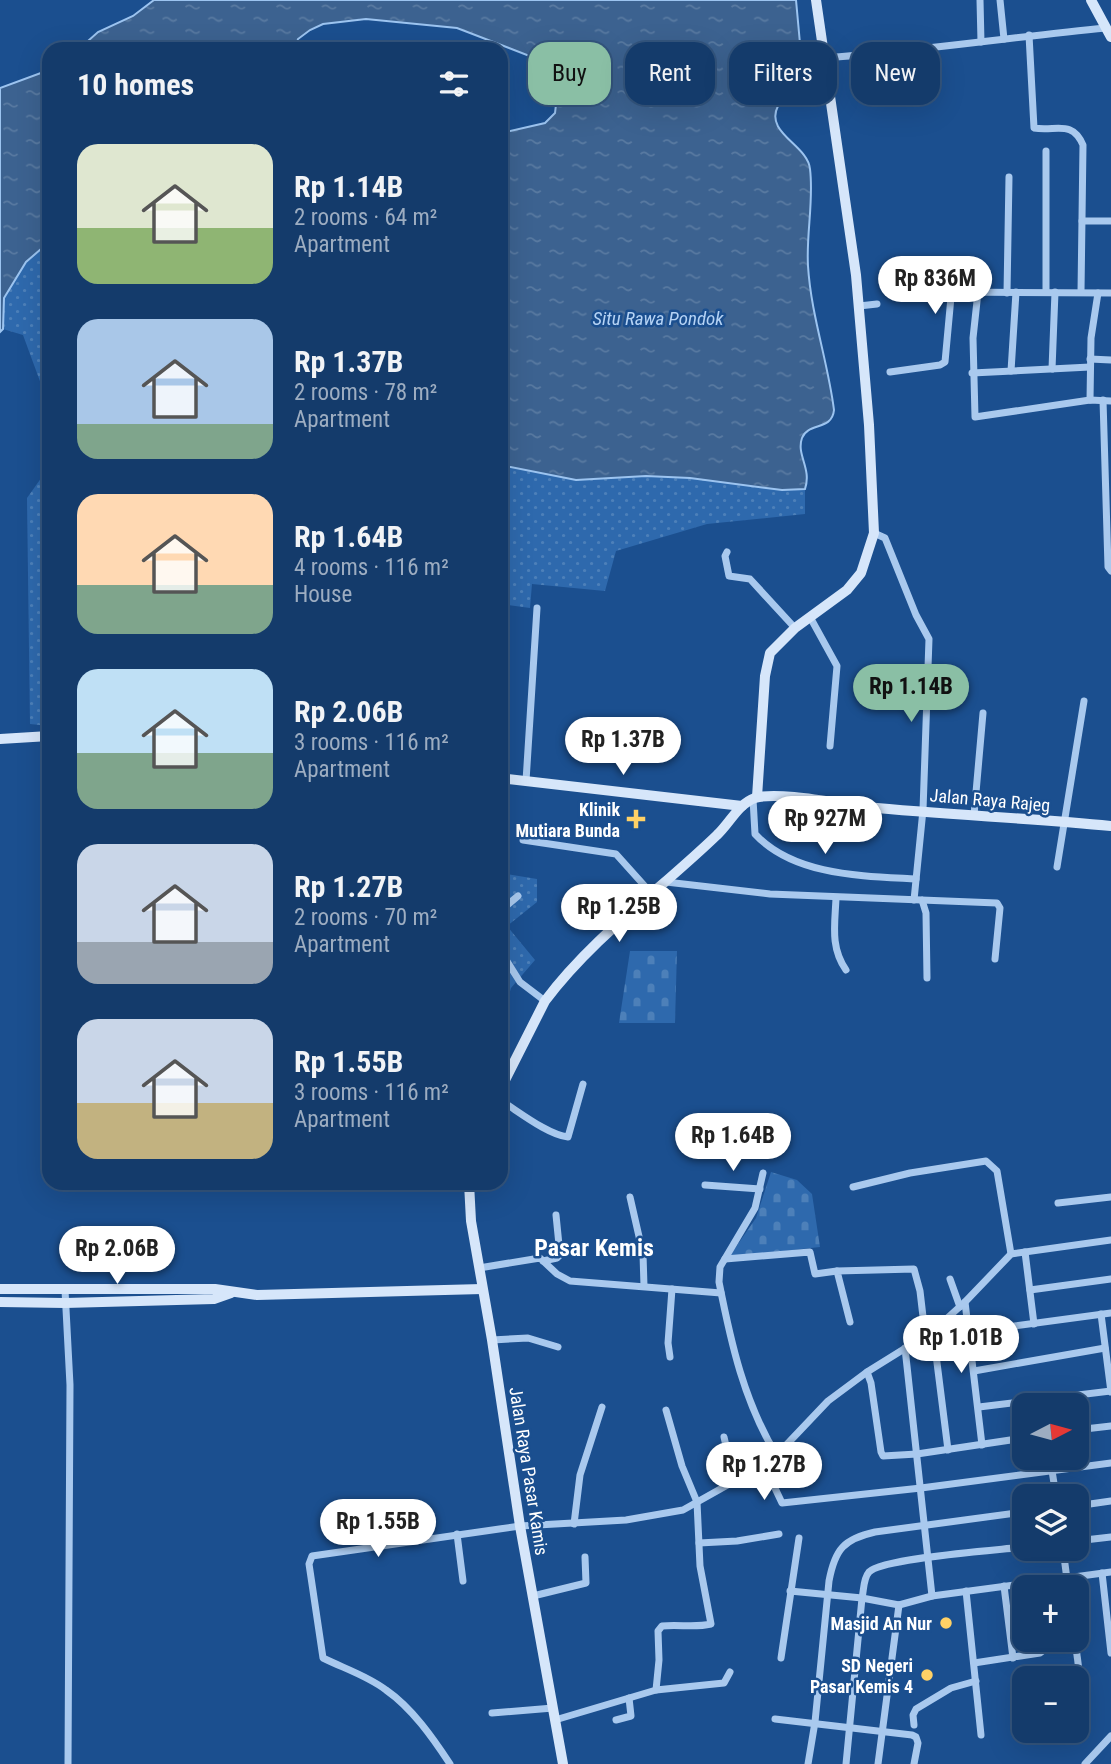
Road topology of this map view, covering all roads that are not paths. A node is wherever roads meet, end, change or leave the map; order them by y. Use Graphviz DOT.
graph roads {
  1 [pos="816,0"];
  2 [pos="980,0"];
  3 [pos="1000,0"];
  4 [pos="1090,0"];
  5 [pos="1108,33"];
  6 [pos="1029,35"];
  7 [pos="1004,39"];
  8 [pos="823,42"];
  9 [pos="981,42"];
  10 [pos="837,57"];
  11 [pos="831,105"];
  12 [pos="1046,150"];
  13 [pos="1009,177"];
  14 [pos="1082,221"];
  15 [pos="1111,221"];
  16 [pos="978,292"];
  17 [pos="1016,292"];
  18 [pos="1046,292"];
  19 [pos="1055,292"];
  20 [pos="1081,292"];
  21 [pos="1007,293"];
  22 [pos="1098,293"];
  23 [pos="1111,293"];
  24 [pos="877,304"];
  25 [pos="859,306"];
  26 [pos="1111,360"];
  27 [pos="1090,363"];
  28 [pos="1052,369"];
  29 [pos="1011,371"];
  30 [pos="890,372"];
  31 [pos="972,373"];
  32 [pos="1090,400"];
  33 [pos="1107,400"];
  34 [pos="1107,431"];
  35 [pos="1108,470"];
  36 [pos="1109,510"];
  37 [pos="874,533"];
  38 [pos="727,551"];
  39 [pos="1111,571"];
  40 [pos="537,608"];
  41 [pos="810,617"];
  42 [pos="795,628"];
  43 [pos="1084,701"];
  44 [pos="983,713"];
  45 [pos="42,736"];
  46 [pos="0,739"];
  47 [pos="830,746"];
  48 [pos="508,779"];
  49 [pos="526,781"];
  50 [pos="755,798"];
  51 [pos="742,806"];
  52 [pos="923,810"];
  53 [pos="974,815"];
  54 [pos="1063,821"];
  55 [pos="1111,826"];
  56 [pos="523,840"];
  57 [pos="1057,867"];
  58 [pos="916,878"];
  59 [pos="666,882"];
  60 [pos="651,893"];
  61 [pos="518,896"];
  62 [pos="836,898"];
  63 [pos="918,900"];
  64 [pos="508,904"];
  65 [pos="995,959"];
  66 [pos="508,963"];
  67 [pos="846,970"];
  68 [pos="927,978"];
  69 [pos="545,1001"];
  70 [pos="508,1074"];
  71 [pos="583,1084"];
  72 [pos="508,1105"];
  73 [pos="762,1173"];
  74 [pos="705,1185"];
  75 [pos="853,1187"];
  76 [pos="760,1189"];
  77 [pos="469,1190"];
  78 [pos="629,1197"];
  79 [pos="1111,1197"];
  80 [pos="1058,1203"];
  81 [pos="556,1215"];
  82 [pos="1111,1240"];
  83 [pos="1025,1252"];
  84 [pos="1011,1254"];
  85 [pos="725,1259"];
  86 [pos="543,1261"];
  87 [pos="479,1268"];
  88 [pos="837,1271"];
  89 [pos="950,1279"];
  90 [pos="1111,1279"];
  91 [pos="643,1286"];
  92 [pos="0,1289"];
  93 [pos="482,1289"];
  94 [pos="672,1289"];
  95 [pos="65,1290"];
  96 [pos="1030,1290"];
  97 [pos="238,1291"];
  98 [pos="721,1293"];
  99 [pos="0,1302"];
  100 [pos="65,1303"];
  101 [pos="963,1305"];
  102 [pos="1111,1313"];
  103 [pos="1101,1314"];
  104 [pos="850,1322"];
  105 [pos="1034,1324"];
  106 [pos="969,1332"];
  107 [pos="929,1333"];
  108 [pos="492,1340"];
  109 [pos="558,1348"];
  110 [pos="905,1348"];
  111 [pos="1105,1348"];
  112 [pos="670,1357"];
  113 [pos="974,1371"];
  114 [pos="867,1372"];
  115 [pos="1111,1392"];
  116 [pos="602,1407"];
  117 [pos="979,1407"];
  118 [pos="667,1410"];
  119 [pos="1111,1426"];
  120 [pos="1089,1429"];
  121 [pos="724,1437"];
  122 [pos="1012,1440"];
  123 [pos="982,1445"];
  124 [pos="948,1450"];
  125 [pos="917,1454"];
  126 [pos="777,1456"];
  127 [pos="1111,1463"];
  128 [pos="764,1465"];
  129 [pos="1052,1471"];
  130 [pos="734,1481"];
  131 [pos="1054,1484"];
  132 [pos="920,1488"];
  133 [pos="1111,1501"];
  134 [pos="697,1502"];
  135 [pos="1089,1504"];
  136 [pos="1012,1514"];
  137 [pos="574,1524"];
  138 [pos="924,1525"];
  139 [pos="520,1526"];
  140 [pos="457,1534"];
  141 [pos="779,1534"];
  142 [pos="1111,1537"];
  143 [pos="799,1538"];
  144 [pos="1089,1540"];
  145 [pos="699,1543"];
  146 [pos="1012,1548"];
  147 [pos="585,1557"];
  148 [pos="928,1558"];
  149 [pos="1111,1572"];
  150 [pos="1101,1573"];
  151 [pos="1087,1575"];
  152 [pos="463,1581"];
  153 [pos="1004,1586"];
  154 [pos="1012,1586"];
  155 [pos="790,1591"];
  156 [pos="966,1591"];
  157 [pos="828,1594"];
  158 [pos="533,1596"];
  159 [pos="932,1596"];
  160 [pos="863,1598"];
  161 [pos="899,1605"];
  162 [pos="1041,1652"];
  163 [pos="1111,1653"];
  164 [pos="781,1658"];
  165 [pos="1013,1658"];
  166 [pos="974,1663"];
  167 [pos="730,1672"];
  168 [pos="976,1681"];
  169 [pos="656,1690"];
  170 [pos="629,1698"];
  171 [pos="553,1708"];
  172 [pos="492,1713"];
  173 [pos="775,1719"];
  174 [pos="555,1720"];
  175 [pos="616,1720"];
  176 [pos="814,1722"];
  177 [pos="914,1725"];
  178 [pos="851,1727"];
  179 [pos="883,1732"];
  180 [pos="981,1735"];
  181 [pos="1111,1736"];
  182 [pos="68,1764"];
  183 [pos="450,1764"];
  184 [pos="563,1764"];
  185 [pos="808,1764"];
  186 [pos="846,1764"];
  187 [pos="878,1764"];
  188 [pos="914,1764"];
  189 [pos="1085,1764"];
  1 -- 8 [label="main road"];
  2 -- 9 [label="street"];
  3 -- 7 [label="street"];
  4 -- 5 [label="main road"];
  5 -- 6 [label="street"];
  6 -- 7 [label="street"];
  6 -- 14 [label="street"];
  7 -- 9 [label="street"];
  9 -- 10 [label="street"];
  11 -- 25 [label="main road"];
  12 -- 18 [label="street"];
  13 -- 21 [label="street"];
  14 -- 15 [label="street"];
  14 -- 20 [label="street"];
  16 -- 21 [label="street"];
  16 -- 30 [label="street"];
  16 -- 31 [label="street"];
  17 -- 18 [label="street"];
  17 -- 21 [label="street"];
  17 -- 29 [label="street"];
  18 -- 19 [label="street"];
  19 -- 20 [label="street"];
  19 -- 28 [label="street"];
  20 -- 22 [label="street"];
  22 -- 23 [label="street"];
  22 -- 27 [label="street"];
  24 -- 25 [label="street"];
  25 -- 37 [label="main road"];
  26 -- 27 [label="street"];
  27 -- 28 [label="street"];
  27 -- 32 [label="street"];
  28 -- 29 [label="street"];
  29 -- 31 [label="street"];
  31 -- 32 [label="street"];
  32 -- 33 [label="street"];
  33 -- 34 [label="street"];
  34 -- 35 [label="street"];
  35 -- 36 [label="street"];
  36 -- 39 [label="street"];
  37 -- 41 [label="main road"];
  37 -- 52 [label="street"];
  38 -- 42 [label="street"];
  40 -- 49 [label="street"];
  41 -- 42 [label="main road"];
  41 -- 47 [label="street"];
  42 -- 50 [label="main road"];
  43 -- 54 [label="street"];
  44 -- 53 [label="street"];
  45 -- 46 [label="main road"];
  48 -- 49 [label="main road"];
  49 -- 51 [label="main road"];
  50 -- 51 [label="main road"];
  50 -- 52 [label="main road, Jalan Raya Rajeg"];
  50 -- 58 [label="street"];
  51 -- 59 [label="main road"];
  52 -- 53 [label="main road, Jalan Raya Rajeg"];
  52 -- 58 [label="street"];
  53 -- 54 [label="main road, Jalan Raya Rajeg"];
  54 -- 55 [label="main road, Jalan Raya Rajeg"];
  54 -- 57 [label="street"];
  56 -- 60 [label="street"];
  58 -- 63 [label="street"];
  59 -- 60 [label="main road"];
  59 -- 62 [label="street"];
  60 -- 69 [label="main road"];
  61 -- 64 [label="street"];
  62 -- 63 [label="street"];
  62 -- 67 [label="street"];
  63 -- 65 [label="street"];
  63 -- 68 [label="street"];
  66 -- 69 [label="street"];
  69 -- 70 [label="main road"];
  71 -- 72 [label="street"];
  73 -- 76 [label="street"];
  74 -- 76 [label="street"];
  75 -- 84 [label="street"];
  76 -- 85 [label="street"];
  77 -- 87 [label="main road, Jalan Raya Pasar Kamis"];
  78 -- 91 [label="street"];
  79 -- 80 [label="street"];
  81 -- 86 [label="street"];
  82 -- 83 [label="street"];
  83 -- 84 [label="street"];
  83 -- 96 [label="street"];
  84 -- 101 [label="street"];
  85 -- 88 [label="street"];
  85 -- 98 [label="street"];
  86 -- 87 [label="street"];
  86 -- 91 [label="street"];
  87 -- 93 [label="main road, Jalan Raya Pasar Kamis"];
  88 -- 104 [label="street"];
  88 -- 107 [label="street"];
  89 -- 101 [label="street"];
  90 -- 96 [label="street"];
  91 -- 94 [label="street"];
  92 -- 95 [label="main road"];
  93 -- 97 [label="main road"];
  93 -- 108 [label="main road, Jalan Raya Pasar Kamis"];
  94 -- 98 [label="street"];
  94 -- 112 [label="street"];
  95 -- 97 [label="main road"];
  95 -- 100 [label="street"];
  96 -- 105 [label="street"];
  97 -- 100 [label="main road"];
  98 -- 126 [label="street"];
  99 -- 100 [label="main road"];
  100 -- 182 [label="street"];
  101 -- 106 [label="street"];
  101 -- 107 [label="street"];
  102 -- 103 [label="street"];
  103 -- 105 [label="street"];
  103 -- 111 [label="street"];
  105 -- 106 [label="street"];
  106 -- 113 [label="street"];
  107 -- 110 [label="street"];
  107 -- 124 [label="street"];
  108 -- 109 [label="street"];
  108 -- 139 [label="main road, Jalan Raya Pasar Kamis"];
  110 -- 114 [label="street"];
  110 -- 125 [label="street"];
  111 -- 113 [label="street"];
  111 -- 115 [label="street"];
  113 -- 117 [label="street"];
  114 -- 125 [label="street"];
  114 -- 126 [label="street"];
  115 -- 117 [label="street"];
  116 -- 137 [label="street"];
  117 -- 123 [label="street"];
  118 -- 134 [label="street"];
  119 -- 120 [label="street"];
  121 -- 130 [label="street"];
  122 -- 123 [label="street"];
  123 -- 124 [label="street"];
  124 -- 125 [label="street"];
  125 -- 132 [label="street"];
  126 -- 128 [label="street"];
  127 -- 129 [label="street"];
  128 -- 130 [label="street"];
  128 -- 132 [label="street"];
  129 -- 131 [label="street"];
  129 -- 132 [label="street"];
  130 -- 134 [label="street"];
  132 -- 138 [label="street"];
  133 -- 135 [label="street"];
  134 -- 137 [label="street"];
  134 -- 145 [label="street"];
  136 -- 138 [label="street"];
  137 -- 139 [label="street"];
  138 -- 148 [label="street"];
  138 -- 157 [label="street"];
  139 -- 140 [label="street"];
  139 -- 158 [label="main road, Jalan Raya Pasar Kamis"];
  140 -- 152 [label="street"];
  140 -- 183 [label="street"];
  141 -- 145 [label="street"];
  142 -- 144 [label="street"];
  143 -- 155 [label="street"];
  145 -- 169 [label="street"];
  146 -- 148 [label="street"];
  147 -- 158 [label="street"];
  148 -- 159 [label="street"];
  148 -- 160 [label="street"];
  149 -- 150 [label="street"];
  150 -- 151 [label="street"];
  150 -- 163 [label="street"];
  153 -- 154 [label="street"];
  153 -- 156 [label="street"];
  153 -- 165 [label="street"];
  155 -- 157 [label="street"];
  155 -- 164 [label="street"];
  156 -- 159 [label="street"];
  156 -- 166 [label="street"];
  157 -- 160 [label="street"];
  157 -- 176 [label="street"];
  158 -- 171 [label="main road, Jalan Raya Pasar Kamis"];
  159 -- 161 [label="street"];
  160 -- 161 [label="street"];
  160 -- 178 [label="street"];
  161 -- 179 [label="street"];
  162 -- 165 [label="street"];
  165 -- 166 [label="street"];
  166 -- 168 [label="street"];
  167 -- 169 [label="street"];
  168 -- 177 [label="street"];
  168 -- 180 [label="street"];
  169 -- 170 [label="street"];
  170 -- 174 [label="street"];
  170 -- 175 [label="street"];
  171 -- 172 [label="street"];
  171 -- 174 [label="main road, Jalan Raya Pasar Kamis"];
  173 -- 176 [label="street"];
  174 -- 184 [label="main road, Jalan Raya Pasar Kamis"];
  176 -- 178 [label="street"];
  176 -- 185 [label="street"];
  178 -- 179 [label="street"];
  178 -- 186 [label="street"];
  179 -- 187 [label="street"];
  179 -- 188 [label="street"];
  181 -- 189 [label="street"];
}
